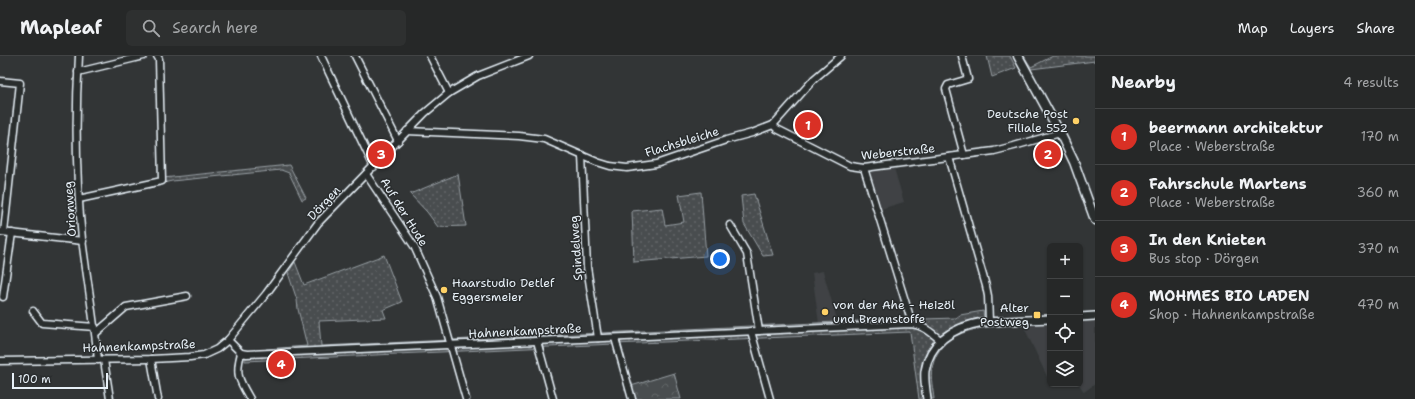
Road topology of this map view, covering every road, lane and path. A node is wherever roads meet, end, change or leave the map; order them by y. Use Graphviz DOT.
graph roads {
  1 [pos="79,56"];
  2 [pos="144,56"];
  3 [pos="158,56"];
  4 [pos="321,56"];
  5 [pos="355,56"];
  6 [pos="430,56"];
  7 [pos="529,56"];
  8 [pos="841,56"];
  9 [pos="962,56"];
  10 [pos="1018,56"];
  11 [pos="78,72"];
  12 [pos="0,81"];
  13 [pos="449,93"];
  14 [pos="773,125"];
  15 [pos="407,131"];
  16 [pos="1060,132"];
  17 [pos="398,141"];
  18 [pos="582,155"];
  19 [pos="964,155"];
  20 [pos="948,157"];
  21 [pos="374,167"];
  22 [pos="864,168"];
  23 [pos="366,174"];
  24 [pos="79,199"];
  25 [pos="1095,220"];
  26 [pos="730,226"];
  27 [pos="2,232"];
  28 [pos="12,233"];
  29 [pos="83,241"];
  30 [pos="187,296"];
  31 [pos="3,297"];
  32 [pos="33,311"];
  33 [pos="1095,315"];
  34 [pos="1083,317"];
  35 [pos="1047,319"];
  36 [pos="989,322"];
  37 [pos="910,324"];
  38 [pos="95,330"];
  39 [pos="751,331"];
  40 [pos="759,331"];
  41 [pos="598,338"];
  42 [pos="615,338"];
  43 [pos="228,340"];
  44 [pos="940,340"];
  45 [pos="537,341"];
  46 [pos="450,346"];
  47 [pos="241,352"];
  48 [pos="151,359"];
  49 [pos="101,360"];
  50 [pos="0,361"];
  51 [pos="110,399"];
  52 [pos="158,399"];
  53 [pos="250,399"];
  54 [pos="466,399"];
  55 [pos="554,399"];
  56 [pos="632,399"];
  57 [pos="770,399"];
  58 [pos="927,399"];
  1 -- 11 [label="street, Orionweg"];
  2 -- 11 [label="street"];
  3 -- 24 [label="street"];
  4 -- 21 [label="street, Auf der Hude"];
  5 -- 17 [label="street"];
  6 -- 13 [label="street"];
  7 -- 13 [label="street, Dörgen"];
  8 -- 14 [label="street, Flachsbleiche"];
  9 -- 19 [label="street"];
  10 -- 16 [label="main road"];
  11 -- 24 [label="street, Orionweg"];
  12 -- 27 [label="street"];
  13 -- 15 [label="street, Dörgen"];
  14 -- 18 [label="street, Flachsbleiche"];
  14 -- 22 [label="street, Weberstraße"];
  15 -- 17 [label="street, Dörgen"];
  15 -- 18 [label="street, Flachsbleiche"];
  16 -- 19 [label="street, Weberstraße"];
  16 -- 25 [label="main road"];
  17 -- 21 [label="street, Dörgen"];
  18 -- 41 [label="street, Spindelweg"];
  19 -- 20 [label="street, Weberstraße"];
  20 -- 22 [label="street, Weberstraße"];
  20 -- 36 [label="street"];
  21 -- 23 [label="street, Dörgen"];
  22 -- 37 [label="street"];
  23 -- 43 [label="street, Dörgen"];
  23 -- 46 [label="street, Auf der Hude"];
  24 -- 29 [label="street, Orionweg"];
  26 -- 40 [label="street"];
  27 -- 28 [label="street"];
  28 -- 29 [label="street"];
  28 -- 31 [label="street"];
  29 -- 38 [label="street, Orionweg"];
  30 -- 38 [label="street"];
  32 -- 38 [label="street"];
  33 -- 34 [label="street"];
  35 -- 36 [label="street"];
  36 -- 44 [label="street"];
  37 -- 40 [label="street, Hahnenkampstraße"];
  37 -- 44 [label="street, Hahnenkampstraße"];
  38 -- 49 [label="street, Orionweg"];
  39 -- 40 [label="street, Hahnenkampstraße"];
  39 -- 42 [label="street, Hahnenkampstraße"];
  39 -- 57 [label="street"];
  41 -- 42 [label="street, Hahnenkampstraße"];
  41 -- 45 [label="street, Hahnenkampstraße"];
  42 -- 56 [label="street"];
  43 -- 47 [label="street"];
  43 -- 48 [label="street, Hahnenkampstraße"];
  44 -- 58 [label="street"];
  45 -- 46 [label="street, Hahnenkampstraße"];
  45 -- 55 [label="street"];
  46 -- 47 [label="street, Hahnenkampstraße"];
  46 -- 54 [label="street, Auf der Hude"];
  47 -- 53 [label="street"];
  48 -- 49 [label="street, Hahnenkampstraße"];
  48 -- 52 [label="street"];
  49 -- 50 [label="street, Hahnenkampstraße"];
  49 -- 51 [label="street, Orionweg"];
}
